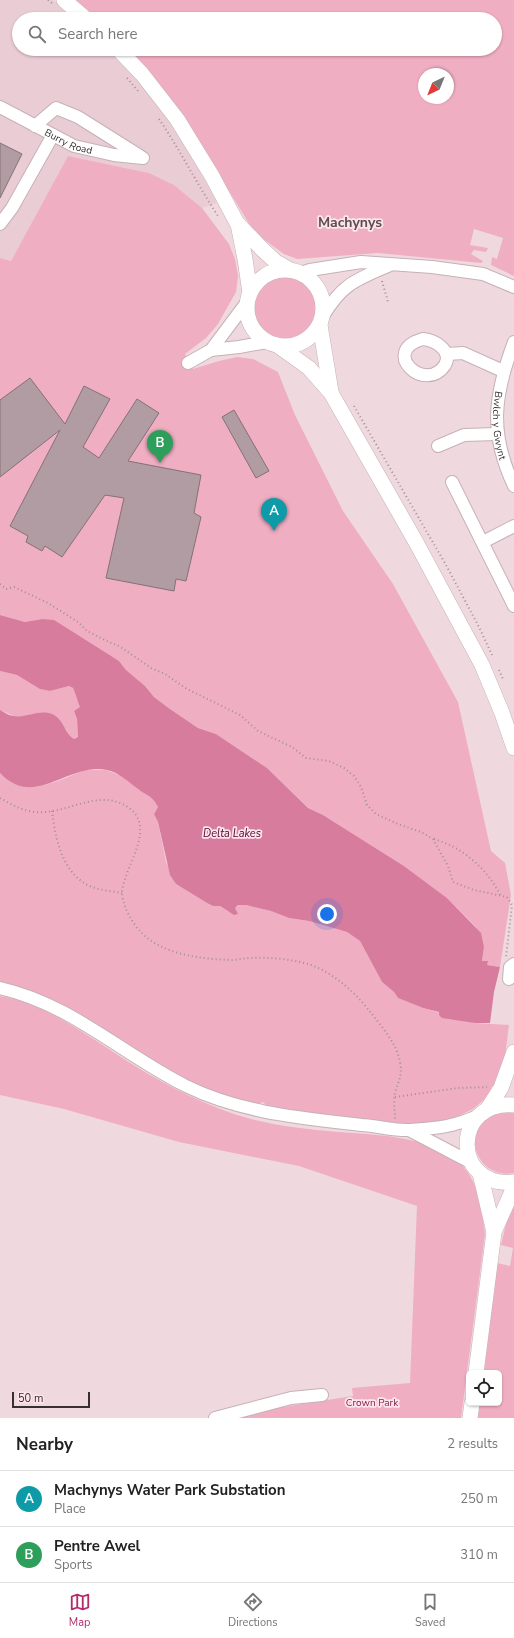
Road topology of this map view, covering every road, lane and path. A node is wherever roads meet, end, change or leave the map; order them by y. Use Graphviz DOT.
graph roads {
  1 [pos="64,0"];
  2 [pos="78,12"];
  3 [pos="118,56"];
  4 [pos="123,73"];
  5 [pos="138,91"];
  6 [pos="0,108"];
  7 [pos="157,115"];
  8 [pos="35,126"];
  9 [pos="53,135"];
  10 [pos="220,220"];
  11 [pos="237,223"];
  12 [pos="0,224"];
  13 [pos="391,264"];
  14 [pos="379,270"];
  15 [pos="295,271"];
  16 [pos="514,286"];
  17 [pos="249,297"];
  18 [pos="388,302"];
  19 [pos="321,320"];
  20 [pos="272,343"];
  21 [pos="513,345"];
  22 [pos="211,350"];
  23 [pos="446,354"];
  24 [pos="188,363"];
  25 [pos="503,371"];
  26 [pos="332,392"];
  27 [pos="497,434"];
  28 [pos="438,446"];
  29 [pos="452,482"];
  30 [pos="514,486"];
  31 [pos="514,526"];
  32 [pos="483,542"];
  33 [pos="0,584"];
  34 [pos="514,606"];
  35 [pos="514,748"];
  36 [pos="0,798"];
  37 [pos="52,811"];
  38 [pos="433,839"];
  39 [pos="122,894"];
  40 [pos="501,896"];
  41 [pos="514,964"];
  42 [pos="509,979"];
  43 [pos="0,988"];
  44 [pos="514,1052"];
  45 [pos="458,1088"];
  46 [pos="395,1097"];
  47 [pos="514,1105"];
  48 [pos="483,1112"];
  49 [pos="394,1128"];
  50 [pos="409,1130"];
  51 [pos="476,1168"];
  52 [pos="514,1182"];
  53 [pos="514,1188"];
  54 [pos="494,1232"];
  55 [pos="476,1370"];
  56 [pos="322,1395"];
  57 [pos="472,1406"];
  58 [pos="214,1418"];
  59 [pos="470,1418"];
  1 -- 2 [label="main road"];
  3 -- 11 [label="main road"];
  4 -- 5 [label="path"];
  6 -- 8 [label="street, Burry Road"];
  7 -- 10 [label="path"];
  8 -- 9 [label="street, Burry Road"];
  8 -- 9 [label="street, Burry Road"];
  9 -- 12 [label="street"];
  11 -- 15 [label="main road"];
  11 -- 17 [label="main road"];
  13 -- 14 [label="street"];
  13 -- 15 [label="street"];
  13 -- 16 [label="street"];
  14 -- 18 [label="path"];
  14 -- 19 [label="street"];
  15 -- 17 [label="main road"];
  15 -- 19 [label="main road"];
  17 -- 20 [label="main road"];
  17 -- 22 [label="street"];
  19 -- 20 [label="main road"];
  19 -- 26 [label="main road"];
  20 -- 22 [label="street"];
  20 -- 26 [label="main road"];
  21 -- 25 [label="street, Bwlch y Gwynt"];
  22 -- 24 [label="street"];
  23 -- 25 [label="street"];
  25 -- 27 [label="street, Bwlch y Gwynt"];
  26 -- 35 [label="main road"];
  27 -- 28 [label="street"];
  27 -- 30 [label="street, Bwlch y Gwynt"];
  29 -- 32 [label="street"];
  31 -- 32 [label="street"];
  32 -- 34 [label="street"];
  33 -- 38 [label="path"];
  36 -- 37 [label="path"];
  37 -- 39 [label="path"];
  37 -- 39 [label="path"];
  38 -- 40 [label="path"];
  38 -- 40 [label="path"];
  39 -- 46 [label="path"];
  40 -- 41 [label="path"];
  41 -- 42 [label="street"];
  43 -- 49 [label="street"];
  44 -- 48 [label="main road"];
  45 -- 46 [label="path"];
  46 -- 49 [label="path"];
  47 -- 48 [label="main road"];
  48 -- 50 [label="street"];
  48 -- 51 [label="main road"];
  49 -- 50 [label="street"];
  50 -- 51 [label="street"];
  51 -- 52 [label="main road"];
  51 -- 54 [label="main road"];
  53 -- 54 [label="main road"];
  54 -- 55 [label="main road"];
  56 -- 58 [label="street"];
  57 -- 59 [label="main road"];
}
